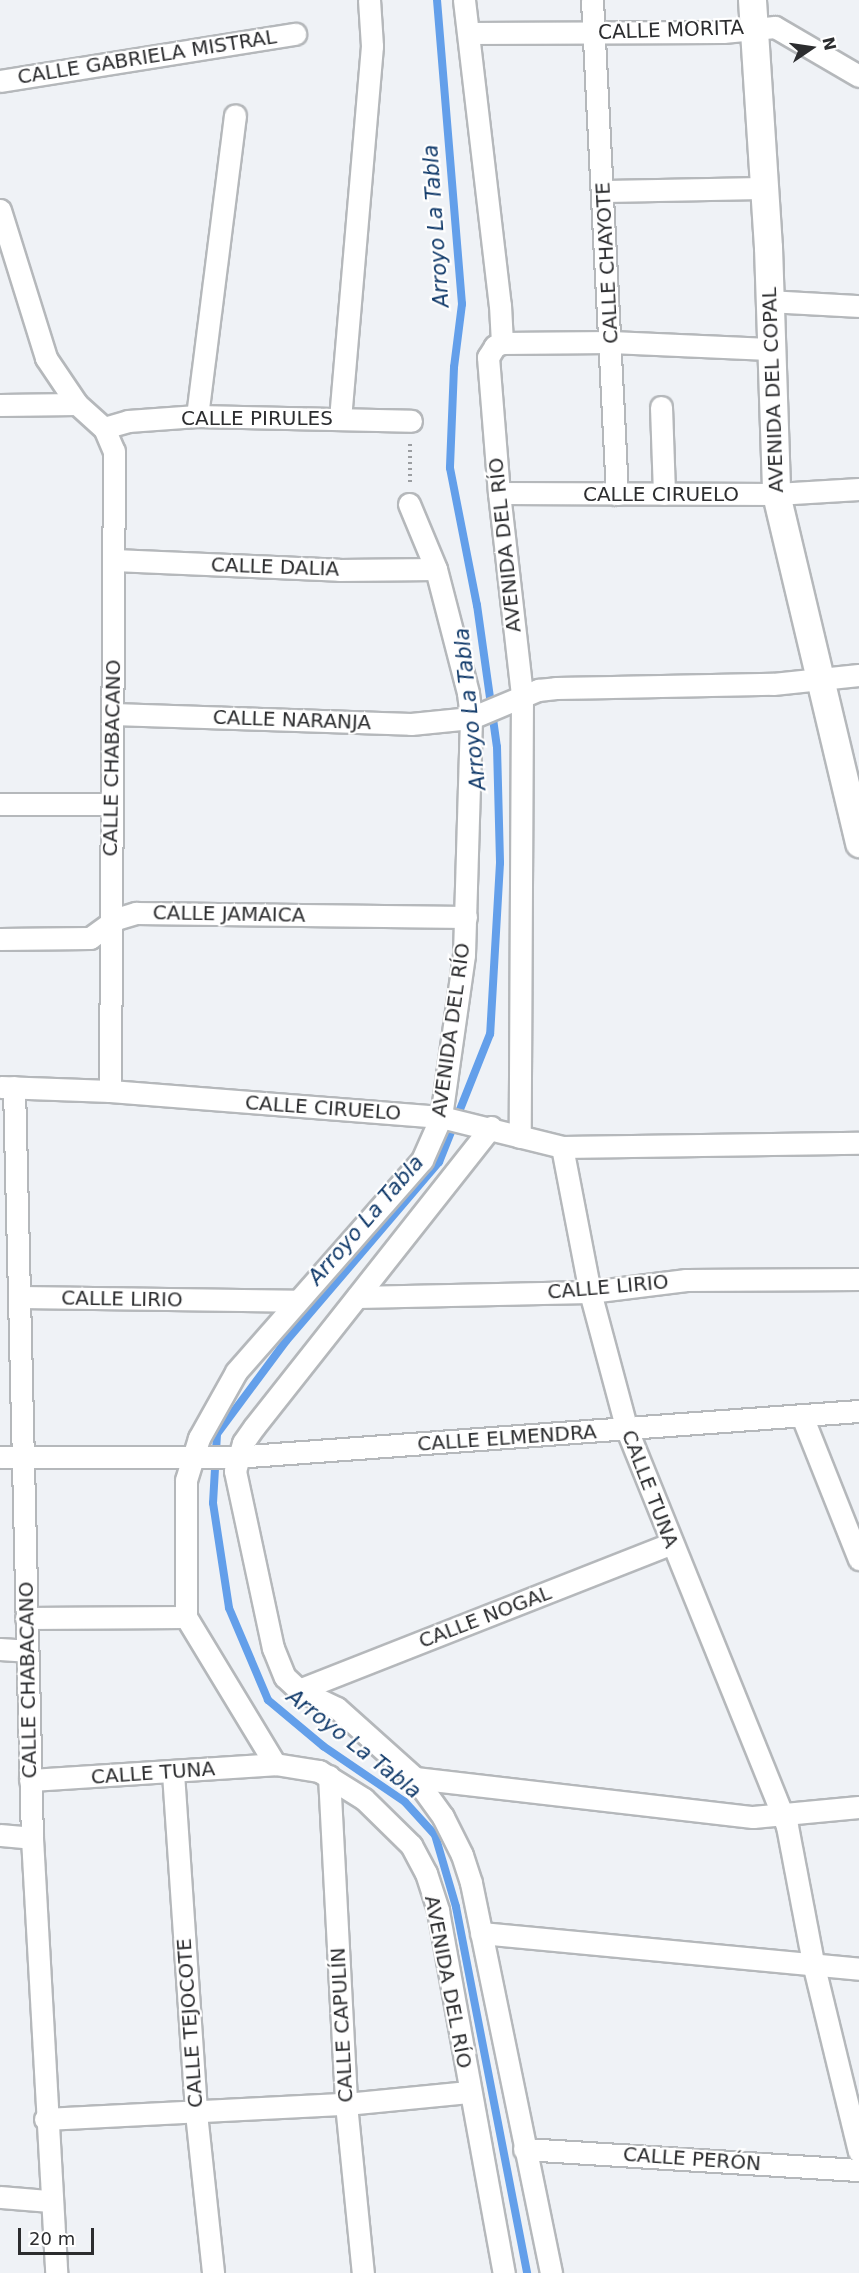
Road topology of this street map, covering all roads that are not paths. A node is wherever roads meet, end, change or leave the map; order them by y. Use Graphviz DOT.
graph roads {
  1 [pos="369,0"];
  2 [pos="464,0"];
  3 [pos="592,0"];
  4 [pos="752,0"];
  5 [pos="755,27"];
  6 [pos="594,32"];
  7 [pos="295,33"];
  8 [pos="469,33"];
  9 [pos="859,76"];
  10 [pos="0,81"];
  11 [pos="235,115"];
  12 [pos="764,188"];
  13 [pos="603,191"];
  14 [pos="0,210"];
  15 [pos="8,273"];
  16 [pos="769,301"];
  17 [pos="859,306"];
  18 [pos="611,342"];
  19 [pos="502,343"];
  20 [pos="769,349"];
  21 [pos="76,404"];
  22 [pos="0,405"];
  23 [pos="662,407"];
  24 [pos="197,416"];
  25 [pos="340,419"];
  26 [pos="411,421"];
  27 [pos="104,428"];
  28 [pos="859,489"];
  29 [pos="499,493"];
  30 [pos="617,494"];
  31 [pos="664,494"];
  32 [pos="776,494"];
  33 [pos="409,504"];
  34 [pos="114,560"];
  35 [pos="436,569"];
  36 [pos="859,675"];
  37 [pos="818,680"];
  38 [pos="516,699"];
  39 [pos="113,714"];
  40 [pos="477,716"];
  41 [pos="850,768"];
  42 [pos="0,804"];
  43 [pos="111,804"];
  44 [pos="859,843"];
  45 [pos="466,917"];
  46 [pos="111,923"];
  47 [pos="0,939"];
  48 [pos="7,1087"];
  49 [pos="110,1091"];
  50 [pos="452,1119"];
  51 [pos="491,1127"];
  52 [pos="520,1137"];
  53 [pos="859,1143"];
  54 [pos="562,1147"];
  55 [pos="859,1279"];
  56 [pos="590,1292"];
  57 [pos="20,1297"];
  58 [pos="357,1297"];
  59 [pos="297,1301"];
  60 [pos="859,1411"];
  61 [pos="802,1416"];
  62 [pos="627,1430"];
  63 [pos="236,1456"];
  64 [pos="0,1457"];
  65 [pos="196,1457"];
  66 [pos="22,1458"];
  67 [pos="670,1544"];
  68 [pos="859,1559"];
  69 [pos="186,1617"];
  70 [pos="26,1618"];
  71 [pos="0,1649"];
  72 [pos="26,1651"];
  73 [pos="299,1690"];
  74 [pos="275,1764"];
  75 [pos="173,1773"];
  76 [pos="329,1776"];
  77 [pos="415,1778"];
  78 [pos="30,1780"];
  79 [pos="859,1808"];
  80 [pos="784,1816"];
  81 [pos="0,1835"];
  82 [pos="32,1838"];
  83 [pos="482,1934"];
  84 [pos="814,1967"];
  85 [pos="859,1969"];
  86 [pos="468,2092"];
  87 [pos="346,2104"];
  88 [pos="196,2113"];
  89 [pos="45,2120"];
  90 [pos="524,2149"];
  91 [pos="859,2152"];
  92 [pos="859,2170"];
  93 [pos="0,2197"];
  94 [pos="49,2201"];
  95 [pos="56,2273"];
  96 [pos="213,2273"];
  97 [pos="363,2273"];
  98 [pos="504,2273"];
  99 [pos="551,2273"];
  1 -- 25 [label="street"];
  2 -- 8 [label="street"];
  3 -- 6 [label="street, CALLE CHAYOTE"];
  4 -- 5 [label="street, AVENIDA DEL COPAL"];
  5 -- 6 [label="street, CALLE MORITA"];
  5 -- 9 [label="street, CALLE MORITA"];
  5 -- 12 [label="street, AVENIDA DEL COPAL"];
  6 -- 8 [label="street, CALLE MORITA"];
  6 -- 13 [label="street, CALLE CHAYOTE"];
  7 -- 10 [label="street, CALLE GABRIELA MISTRAL"];
  8 -- 19 [label="street"];
  11 -- 24 [label="street"];
  12 -- 13 [label="street"];
  12 -- 16 [label="street, AVENIDA DEL COPAL"];
  13 -- 18 [label="street, CALLE CHAYOTE"];
  14 -- 15 [label="street"];
  15 -- 21 [label="street"];
  16 -- 17 [label="street"];
  16 -- 20 [label="street, AVENIDA DEL COPAL"];
  18 -- 19 [label="street"];
  18 -- 20 [label="street"];
  18 -- 30 [label="street, CALLE CHAYOTE"];
  19 -- 29 [label="street, AVENIDA DEL RÍO"];
  20 -- 32 [label="street, AVENIDA DEL COPAL"];
  21 -- 22 [label="street"];
  21 -- 27 [label="street"];
  23 -- 31 [label="street"];
  24 -- 25 [label="street, CALLE PIRULES"];
  24 -- 27 [label="street, CALLE PIRULES"];
  25 -- 26 [label="street, CALLE PIRULES"];
  27 -- 34 [label="street, CALLE CHABACANO"];
  28 -- 32 [label="street, CALLE CIRUELO"];
  29 -- 30 [label="street, CALLE CIRUELO"];
  29 -- 38 [label="street, AVENIDA DEL RÍO"];
  30 -- 31 [label="street, CALLE CIRUELO"];
  31 -- 32 [label="street, CALLE CIRUELO"];
  32 -- 37 [label="street, AVENIDA DEL COPAL"];
  33 -- 35 [label="street, AVENIDA DEL RÍO"];
  34 -- 35 [label="street, CALLE DALIA"];
  34 -- 39 [label="street, CALLE CHABACANO"];
  35 -- 40 [label="street, AVENIDA DEL RÍO"];
  36 -- 37 [label="street"];
  37 -- 38 [label="street"];
  37 -- 41 [label="street, AVENIDA DEL COPAL"];
  38 -- 40 [label="street"];
  38 -- 52 [label="street, AVENIDA DEL RÍO"];
  39 -- 40 [label="street, CALLE NARANJA"];
  39 -- 43 [label="street, CALLE CHABACANO"];
  40 -- 45 [label="street, AVENIDA DEL RÍO"];
  41 -- 44 [label="street, AVENIDA DEL COPAL"];
  42 -- 43 [label="street"];
  43 -- 46 [label="street, CALLE CHABACANO"];
  45 -- 46 [label="street, CALLE JAMAICA"];
  45 -- 50 [label="street, AVENIDA DEL RÍO"];
  46 -- 47 [label="street, CALLE JAMAICA"];
  46 -- 49 [label="street, CALLE CHABACANO"];
  48 -- 49 [label="street, CALLE CIRUELO"];
  48 -- 57 [label="street, CALLE CHABACANO"];
  49 -- 50 [label="street, CALLE CIRUELO"];
  50 -- 51 [label="street, CALLE CIRUELO"];
  50 -- 59 [label="street, AVENIDA DEL RÍO"];
  51 -- 52 [label="street, CALLE CIRUELO"];
  51 -- 58 [label="street"];
  52 -- 54 [label="street, CALLE CIRUELO"];
  53 -- 54 [label="street, CALLE CIRUELO"];
  54 -- 56 [label="street, CALLE TUNA"];
  55 -- 56 [label="street, CALLE LIRIO"];
  56 -- 58 [label="street, CALLE LIRIO"];
  56 -- 62 [label="street, CALLE TUNA"];
  57 -- 59 [label="street, CALLE LIRIO"];
  57 -- 66 [label="street, CALLE CHABACANO"];
  58 -- 63 [label="street"];
  59 -- 65 [label="street, AVENIDA DEL RÍO"];
  60 -- 61 [label="street, CALLE ELMENDRA"];
  61 -- 62 [label="street, CALLE ELMENDRA"];
  61 -- 68 [label="street"];
  62 -- 63 [label="street, CALLE ELMENDRA"];
  62 -- 67 [label="street, CALLE TUNA"];
  63 -- 65 [label="street, CALLE ELMENDRA"];
  63 -- 73 [label="street"];
  64 -- 66 [label="street, CALLE ELMENDRA"];
  65 -- 66 [label="street, CALLE ELMENDRA"];
  65 -- 69 [label="street, AVENIDA DEL RÍO"];
  66 -- 70 [label="street, CALLE CHABACANO"];
  67 -- 73 [label="street, CALLE NOGAL"];
  67 -- 80 [label="street, CALLE TUNA"];
  69 -- 70 [label="street"];
  69 -- 74 [label="street"];
  70 -- 72 [label="street, CALLE CHABACANO"];
  71 -- 72 [label="street"];
  72 -- 78 [label="street, CALLE CHABACANO"];
  73 -- 77 [label="street"];
  74 -- 75 [label="street, CALLE TUNA"];
  74 -- 76 [label="street, AVENIDA DEL RÍO"];
  75 -- 78 [label="street, CALLE TUNA"];
  75 -- 88 [label="street, CALLE TEJOCOTE"];
  76 -- 86 [label="street, AVENIDA DEL RÍO"];
  76 -- 87 [label="street, CALLE CAPULÍN"];
  77 -- 80 [label="street"];
  77 -- 83 [label="street"];
  78 -- 82 [label="street, CALLE CHABACANO"];
  79 -- 80 [label="street"];
  80 -- 84 [label="street, CALLE TUNA"];
  81 -- 82 [label="street"];
  82 -- 89 [label="street, CALLE CHABACANO"];
  83 -- 84 [label="street"];
  83 -- 90 [label="street"];
  84 -- 85 [label="street"];
  84 -- 91 [label="street, CALLE TUNA"];
  86 -- 87 [label="street"];
  86 -- 98 [label="street, AVENIDA DEL RÍO"];
  87 -- 88 [label="street"];
  87 -- 97 [label="street, CALLE CAPULÍN"];
  88 -- 89 [label="street"];
  88 -- 96 [label="street, CALLE TEJOCOTE"];
  89 -- 94 [label="street, CALLE CHABACANO"];
  90 -- 92 [label="street, CALLE PERÓN"];
  90 -- 99 [label="street"];
  93 -- 94 [label="street"];
  94 -- 95 [label="street, CALLE CHABACANO"];
}
